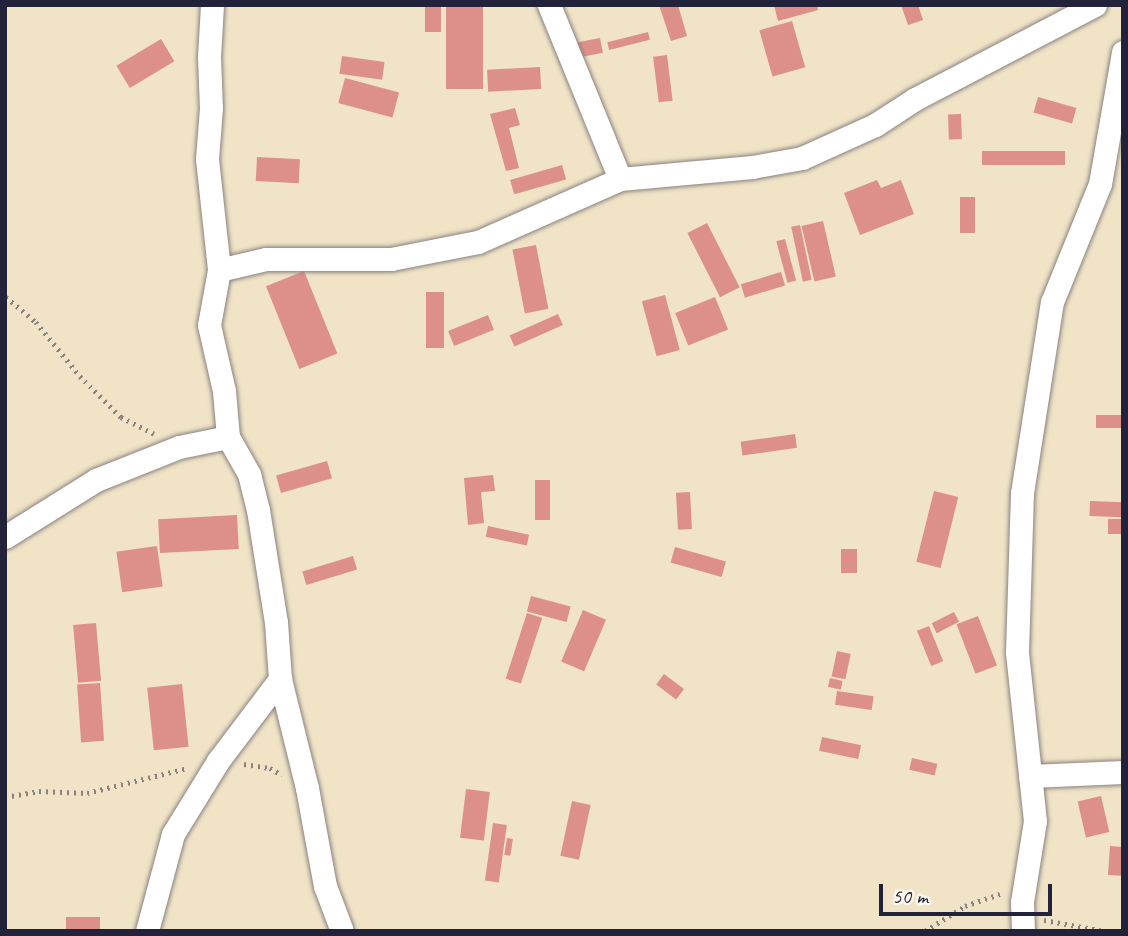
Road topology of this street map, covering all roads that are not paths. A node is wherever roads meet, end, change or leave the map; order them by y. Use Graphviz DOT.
graph roads {
  1 [pos="212,5"];
  2 [pos="549,5"];
  3 [pos="1096,5"];
  4 [pos="1123,52"];
  5 [pos="620,179"];
  6 [pos="219,270"];
  7 [pos="228,437"];
  8 [pos="5,537"];
  9 [pos="280,679"];
  10 [pos="1123,772"];
  11 [pos="1030,776"];
  12 [pos="147,931"];
  13 [pos="342,931"];
  14 [pos="1023,931"];
  1 -- 6 [label="street"];
  2 -- 5 [label="street"];
  3 -- 5 [label="street"];
  4 -- 11 [label="street"];
  5 -- 6 [label="street"];
  6 -- 7 [label="street"];
  7 -- 8 [label="street"];
  7 -- 9 [label="street"];
  9 -- 12 [label="street"];
  9 -- 13 [label="street"];
  10 -- 11 [label="street"];
  11 -- 14 [label="street"];
}
